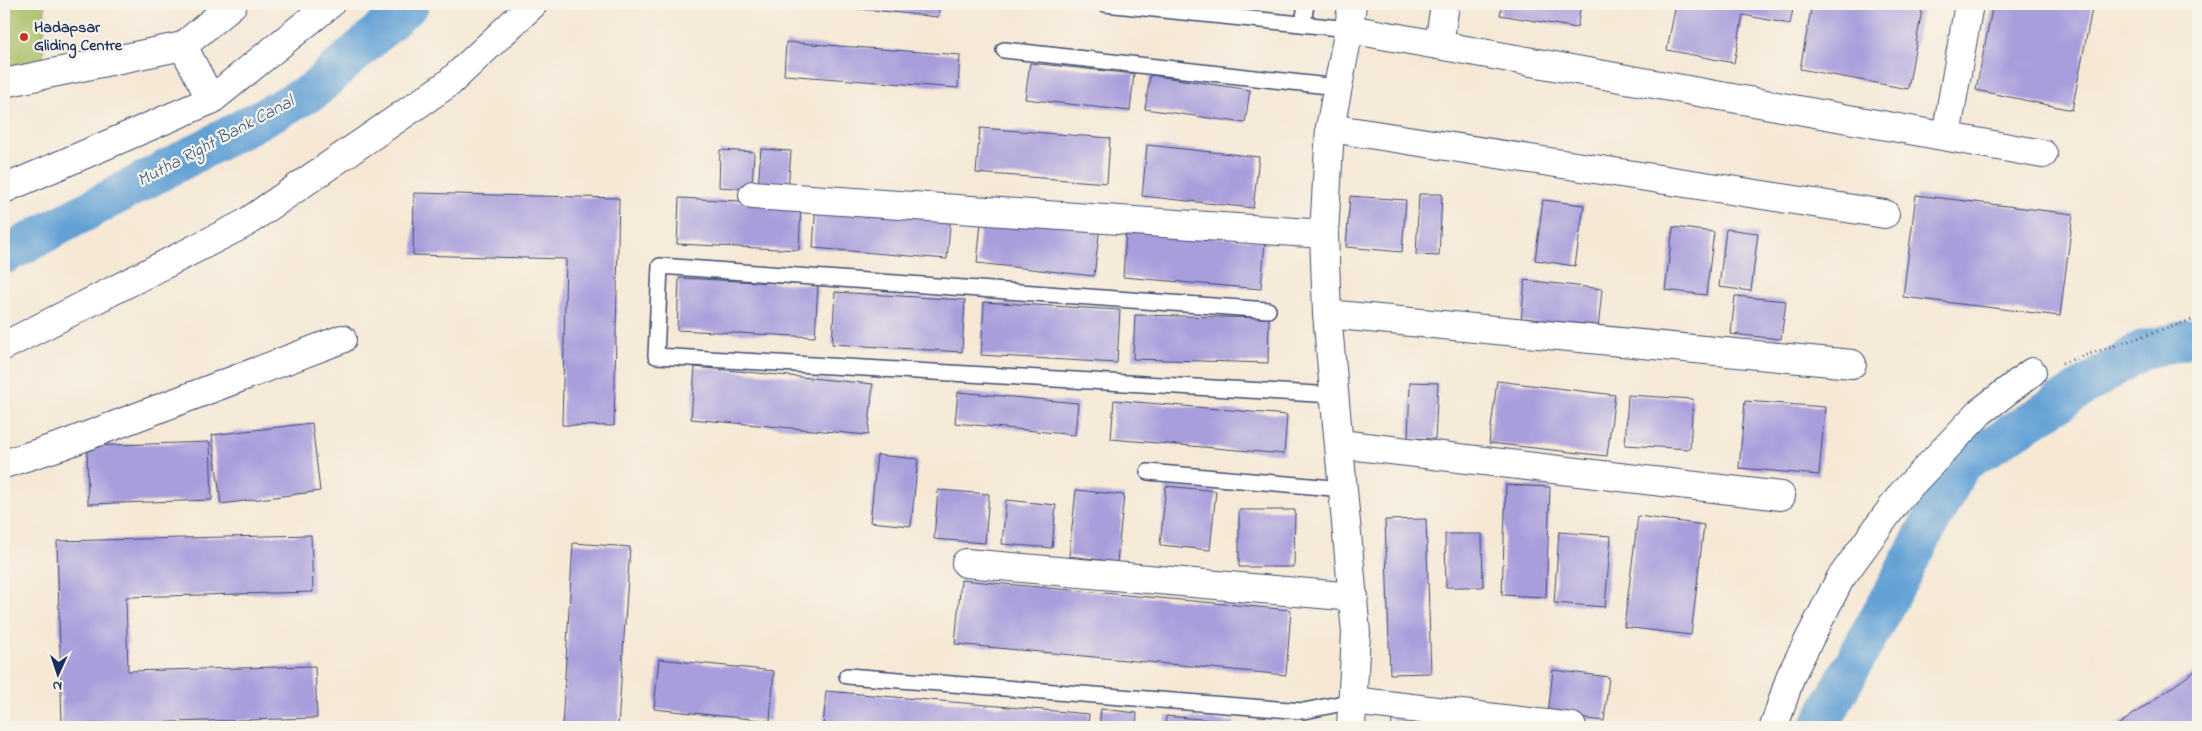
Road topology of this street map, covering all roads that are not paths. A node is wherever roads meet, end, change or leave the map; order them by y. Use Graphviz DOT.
graph roads {
  1 [pos="233,4"];
  2 [pos="330,4"];
  3 [pos="533,4"];
  4 [pos="1105,4"];
  5 [pos="1306,4"];
  6 [pos="1445,4"];
  7 [pos="1969,4"];
  8 [pos="1350,16"];
  9 [pos="1303,24"];
  10 [pos="1438,45"];
  11 [pos="183,46"];
  12 [pos="1004,50"];
  13 [pos="4,82"];
  14 [pos="1337,87"];
  15 [pos="211,100"];
  16 [pos="1330,128"];
  17 [pos="1946,136"];
  18 [pos="2043,154"];
  19 [pos="4,189"];
  20 [pos="752,195"];
  21 [pos="1885,214"];
  22 [pos="1324,234"];
  23 [pos="1268,310"];
  24 [pos="1327,314"];
  25 [pos="342,339"];
  26 [pos="4,346"];
  27 [pos="1852,364"];
  28 [pos="2032,372"];
  29 [pos="1334,395"];
  30 [pos="1340,444"];
  31 [pos="4,464"];
  32 [pos="1148,472"];
  33 [pos="1344,489"];
  34 [pos="1781,496"];
  35 [pos="966,563"];
  36 [pos="1354,597"];
  37 [pos="847,676"];
  38 [pos="1352,714"];
  39 [pos="1572,727"];
  40 [pos="1774,727"];
  1 -- 11 [label="street"];
  2 -- 15 [label="street"];
  3 -- 26 [label="street"];
  4 -- 9 [label="lane"];
  5 -- 9 [label="lane"];
  6 -- 10 [label="street"];
  7 -- 17 [label="street"];
  8 -- 9 [label="lane"];
  8 -- 10 [label="street"];
  8 -- 14 [label="street"];
  10 -- 17 [label="street"];
  11 -- 13 [label="street"];
  11 -- 15 [label="street"];
  12 -- 14 [label="lane"];
  14 -- 16 [label="street"];
  15 -- 19 [label="street"];
  16 -- 21 [label="street"];
  16 -- 22 [label="street"];
  17 -- 18 [label="street"];
  20 -- 22 [label="street"];
  22 -- 24 [label="street"];
  23 -- 29 [label="lane"];
  24 -- 27 [label="street"];
  24 -- 29 [label="street"];
  25 -- 31 [label="street"];
  28 -- 40 [label="street"];
  29 -- 30 [label="street"];
  30 -- 33 [label="street"];
  30 -- 34 [label="street"];
  32 -- 33 [label="lane"];
  33 -- 36 [label="street"];
  35 -- 36 [label="street"];
  36 -- 38 [label="street"];
  37 -- 38 [label="lane"];
  38 -- 39 [label="street"];
}
